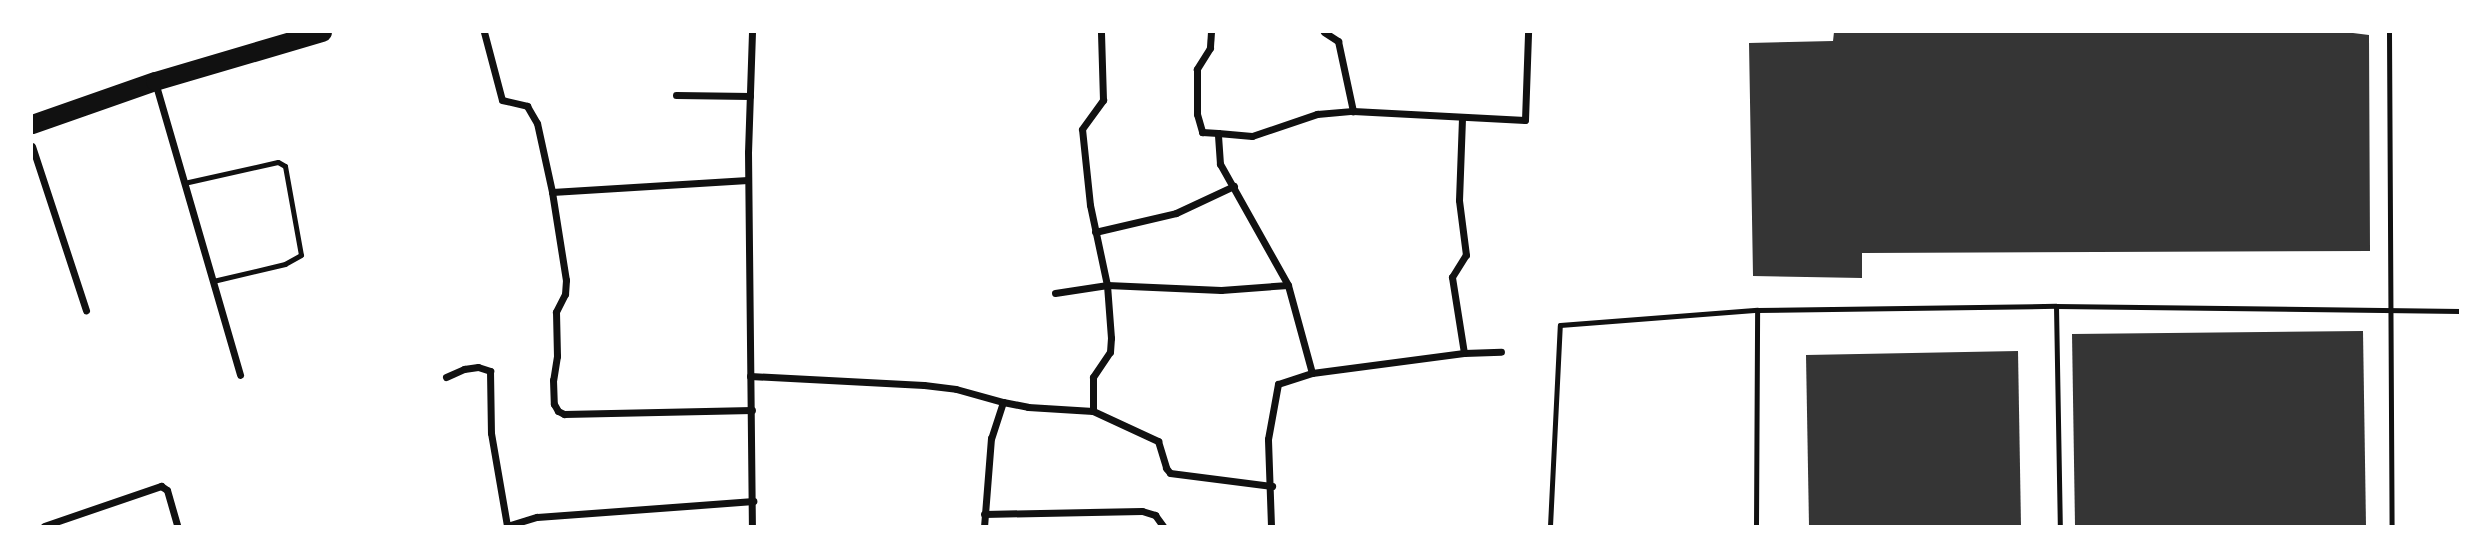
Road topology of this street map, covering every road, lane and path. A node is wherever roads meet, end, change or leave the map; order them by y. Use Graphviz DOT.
graph roads {
  1 [pos="322,32"];
  2 [pos="484,32"];
  3 [pos="752,32"];
  4 [pos="1101,32"];
  5 [pos="1211,32"];
  6 [pos="1324,32"];
  7 [pos="1528,32"];
  8 [pos="2389,32"];
  9 [pos="155,81"];
  10 [pos="676,95"];
  11 [pos="750,96"];
  12 [pos="1353,111"];
  13 [pos="1462,119"];
  14 [pos="32,124"];
  15 [pos="1217,133"];
  16 [pos="32,146"];
  17 [pos="748,180"];
  18 [pos="184,183"];
  19 [pos="1234,186"];
  20 [pos="552,192"];
  21 [pos="1095,232"];
  22 [pos="213,281"];
  23 [pos="1107,285"];
  24 [pos="1288,285"];
  25 [pos="1055,293"];
  26 [pos="2056,306"];
  27 [pos="86,310"];
  28 [pos="1756,310"];
  29 [pos="2460,311"];
  30 [pos="2392,312"];
  31 [pos="1501,352"];
  32 [pos="1464,353"];
  33 [pos="1312,373"];
  34 [pos="240,375"];
  35 [pos="750,376"];
  36 [pos="446,377"];
  37 [pos="1003,402"];
  38 [pos="752,410"];
  39 [pos="1093,411"];
  40 [pos="1272,486"];
  41 [pos="753,501"];
  42 [pos="984,514"];
  43 [pos="508,526"];
  44 [pos="44,527"];
  45 [pos="177,527"];
  46 [pos="752,527"];
  47 [pos="984,527"];
  48 [pos="1163,527"];
  49 [pos="1271,527"];
  50 [pos="1550,527"];
  51 [pos="1756,527"];
  52 [pos="2060,527"];
  53 [pos="2392,527"];
  1 -- 9 [label="highway"];
  2 -- 20 [label="street"];
  3 -- 11 [label="street"];
  4 -- 21 [label="street"];
  5 -- 15 [label="street"];
  6 -- 12 [label="street"];
  7 -- 13 [label="street"];
  8 -- 30 [label="lane"];
  9 -- 14 [label="highway"];
  9 -- 18 [label="street"];
  10 -- 11 [label="street"];
  11 -- 17 [label="street"];
  12 -- 13 [label="street"];
  12 -- 15 [label="street"];
  13 -- 32 [label="street"];
  15 -- 19 [label="street"];
  16 -- 27 [label="street"];
  17 -- 20 [label="street"];
  17 -- 35 [label="street"];
  18 -- 22 [label="street"];
  18 -- 22 [label="lane"];
  19 -- 21 [label="street"];
  19 -- 24 [label="street"];
  20 -- 38 [label="street"];
  21 -- 23 [label="street"];
  22 -- 34 [label="street"];
  23 -- 24 [label="street"];
  23 -- 25 [label="street"];
  23 -- 39 [label="street"];
  24 -- 33 [label="street"];
  26 -- 28 [label="lane"];
  26 -- 30 [label="lane"];
  26 -- 52 [label="lane"];
  28 -- 50 [label="lane"];
  28 -- 51 [label="lane"];
  29 -- 30 [label="lane"];
  30 -- 53 [label="lane"];
  31 -- 32 [label="street"];
  32 -- 33 [label="street"];
  33 -- 40 [label="street"];
  35 -- 37 [label="street"];
  35 -- 38 [label="street"];
  36 -- 43 [label="street"];
  37 -- 39 [label="street"];
  37 -- 42 [label="street"];
  38 -- 41 [label="street"];
  39 -- 40 [label="street"];
  40 -- 49 [label="street"];
  41 -- 43 [label="street"];
  41 -- 46 [label="street"];
  42 -- 47 [label="street"];
  42 -- 48 [label="street"];
  44 -- 45 [label="street"];
}
